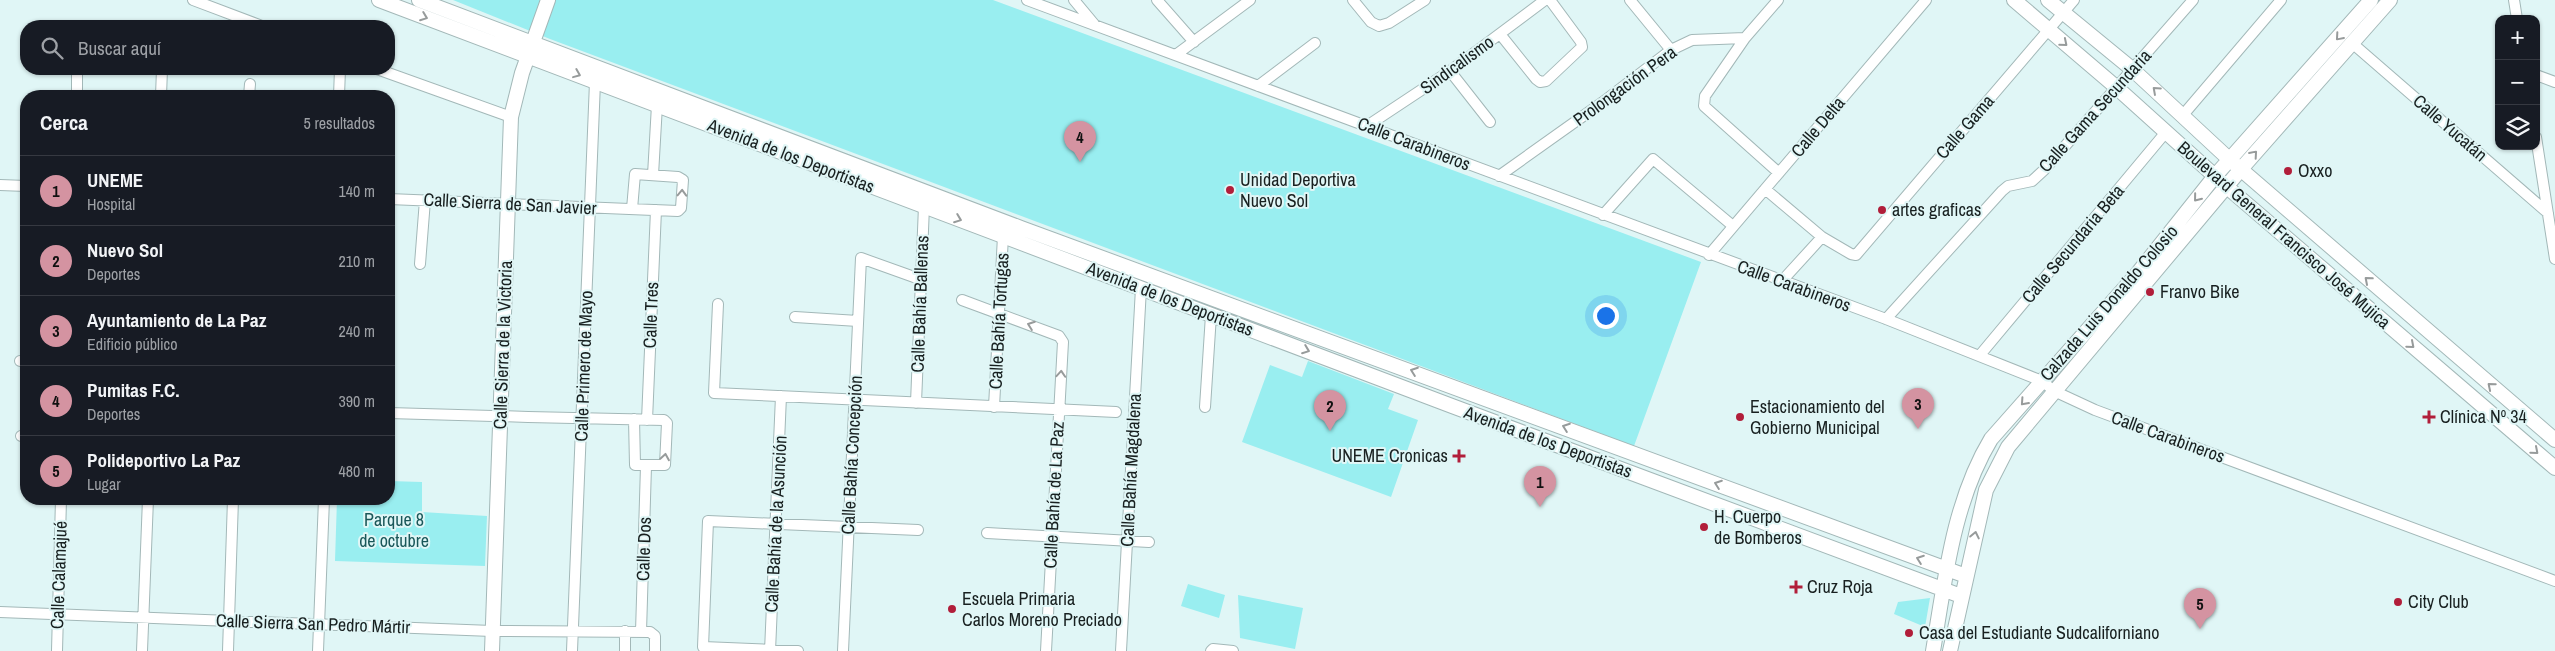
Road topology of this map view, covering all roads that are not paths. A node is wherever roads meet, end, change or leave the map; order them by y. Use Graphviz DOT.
graph roads {
  1 [pos="193,0"];
  2 [pos="379,0"];
  3 [pos="419,0"];
  4 [pos="548,0"];
  5 [pos="1028,0"];
  6 [pos="1074,0"];
  7 [pos="1157,0"];
  8 [pos="1353,0"];
  9 [pos="1425,0"];
  10 [pos="1545,0"];
  11 [pos="1550,0"];
  12 [pos="1630,0"];
  13 [pos="1778,0"];
  14 [pos="1926,0"];
  15 [pos="2014,0"];
  16 [pos="2048,0"];
  17 [pos="2074,0"];
  18 [pos="2193,0"];
  19 [pos="2281,0"];
  20 [pos="2371,0"];
  21 [pos="2390,0"];
  22 [pos="2514,0"];
  23 [pos="1244,2"];
  24 [pos="2063,13"];
  25 [pos="2516,15"];
  26 [pos="246,20"];
  27 [pos="1095,25"];
  28 [pos="2049,30"];
  29 [pos="1500,34"];
  30 [pos="1745,38"];
  31 [pos="1194,42"];
  32 [pos="1315,43"];
  33 [pos="2352,43"];
  34 [pos="531,49"];
  35 [pos="1671,50"];
  36 [pos="1177,54"];
  37 [pos="2132,69"];
  38 [pos="1450,71"];
  39 [pos="77,75"];
  40 [pos="162,75"];
  41 [pos="340,75"];
  42 [pos="394,75"];
  43 [pos="2540,76"];
  44 [pos="595,82"];
  45 [pos="2555,82"];
  46 [pos="250,84"];
  47 [pos="1258,86"];
  48 [pos="2116,87"];
  49 [pos="77,90"];
  50 [pos="161,90"];
  51 [pos="250,90"];
  52 [pos="339,90"];
  53 [pos="657,105"];
  54 [pos="2183,115"];
  55 [pos="511,117"];
  56 [pos="1490,122"];
  57 [pos="1367,126"];
  58 [pos="2166,132"];
  59 [pos="2538,150"];
  60 [pos="2230,160"];
  61 [pos="2241,169"];
  62 [pos="1779,173"];
  63 [pos="653,175"];
  64 [pos="1499,176"];
  65 [pos="2215,176"];
  66 [pos="0,185"];
  67 [pos="20,186"];
  68 [pos="2227,187"];
  69 [pos="898,189"];
  70 [pos="1765,189"];
  71 [pos="395,199"];
  72 [pos="425,200"];
  73 [pos="508,204"];
  74 [pos="924,206"];
  75 [pos="590,208"];
  76 [pos="632,209"];
  77 [pos="656,210"];
  78 [pos="2548,213"];
  79 [pos="1603,215"];
  80 [pos="1734,226"];
  81 [pos="2317,235"];
  82 [pos="1003,236"];
  83 [pos="1822,237"];
  84 [pos="2302,250"];
  85 [pos="1709,255"];
  86 [pos="2555,259"];
  87 [pos="420,264"];
  88 [pos="1781,282"];
  89 [pos="920,284"];
  90 [pos="1142,288"];
  91 [pos="962,300"];
  92 [pos="718,304"];
  93 [pos="999,314"];
  94 [pos="1211,315"];
  95 [pos="794,317"];
  96 [pos="1886,319"];
  97 [pos="858,321"];
  98 [pos="1279,323"];
  99 [pos="1274,338"];
  100 [pos="1980,355"];
  101 [pos="2458,358"];
  102 [pos="2447,375"];
  103 [pos="2042,381"];
  104 [pos="1458,387"];
  105 [pos="2054,392"];
  106 [pos="781,396"];
  107 [pos="855,400"];
  108 [pos="916,403"];
  109 [pos="1452,406"];
  110 [pos="994,407"];
  111 [pos="1205,407"];
  112 [pos="1058,410"];
  113 [pos="1116,412"];
  114 [pos="395,413"];
  115 [pos="500,417"];
  116 [pos="582,418"];
  117 [pos="634,419"];
  118 [pos="647,420"];
  119 [pos="2555,440"];
  120 [pos="1642,456"];
  121 [pos="646,466"];
  122 [pos="2555,468"];
  123 [pos="1635,475"];
  124 [pos="1698,477"];
  125 [pos="1738,492"];
  126 [pos="1690,495"];
  127 [pos="62,505"];
  128 [pos="148,505"];
  129 [pos="233,505"];
  130 [pos="324,505"];
  131 [pos="1731,510"];
  132 [pos="1796,513"];
  133 [pos="776,524"];
  134 [pos="849,527"];
  135 [pos="918,530"];
  136 [pos="1842,530"];
  137 [pos="1790,532"];
  138 [pos="987,533"];
  139 [pos="1052,537"];
  140 [pos="1127,540"];
  141 [pos="1149,542"];
  142 [pos="1834,549"];
  143 [pos="1948,570"];
  144 [pos="1966,576"];
  145 [pos="2555,582"];
  146 [pos="1944,590"];
  147 [pos="1961,596"];
  148 [pos="0,612"];
  149 [pos="58,615"];
  150 [pos="144,618"];
  151 [pos="228,620"];
  152 [pos="318,624"];
  153 [pos="492,631"];
  154 [pos="625,631"];
  155 [pos="573,632"];
  156 [pos="641,632"];
  157 [pos="770,650"];
  158 [pos="57,651"];
  159 [pos="142,651"];
  160 [pos="228,651"];
  161 [pos="318,651"];
  162 [pos="492,651"];
  163 [pos="572,651"];
  164 [pos="625,651"];
  165 [pos="655,651"];
  166 [pos="798,651"];
  167 [pos="843,651"];
  168 [pos="1046,651"];
  169 [pos="1121,651"];
  170 [pos="1211,651"];
  171 [pos="1233,651"];
  172 [pos="1933,651"];
  173 [pos="1950,651"];
  1 -- 26 [label="street"];
  2 -- 34 [label="street, Avenida de los Deportistas, one-way"];
  3 -- 34 [label="street, Avenida de los Deportistas"];
  4 -- 34 [label="street, Calle Sierra de la Victoria"];
  5 -- 27 [label="street, Calle Carabineros"];
  6 -- 27 [label="street"];
  7 -- 31 [label="street"];
  8 -- 9 [label="street"];
  10 -- 29 [label="street, Sindicalismo"];
  11 -- 29 [label="street"];
  12 -- 35 [label="street"];
  13 -- 30 [label="street"];
  14 -- 62 [label="street, Calle Delta"];
  15 -- 28 [label="street, Boulevard General Francisco José Mujica"];
  16 -- 24 [label="street, Boulevard General Francisco José Mujica"];
  17 -- 24 [label="street, Calle Gama"];
  18 -- 37 [label="street, Calle Gama Secundaria"];
  19 -- 54 [label="street"];
  20 -- 60 [label="street, Calzada Luis Donaldo Colosio, one-way"];
  21 -- 33 [label="street, Calzada Luis Donaldo Colosio"];
  22 -- 25 [label="street"];
  23 -- 31 [label="street"];
  24 -- 28 [label="street, Calle Gama"];
  24 -- 37 [label="street, Boulevard General Francisco José Mujica"];
  27 -- 36 [label="street, Calle Carabineros"];
  28 -- 48 [label="street, Boulevard General Francisco José Mujica, one-way"];
  28 -- 83 [label="street, Calle Gama"];
  29 -- 38 [label="street, Sindicalismo"];
  30 -- 35 [label="street, Prolongación Pera"];
  30 -- 62 [label="street"];
  31 -- 36 [label="street"];
  32 -- 47 [label="street"];
  61 -- 33 [label="street, Calzada Luis Donaldo Colosio, one-way"];
  33 -- 78 [label="street, Calle Yucatán"];
  34 -- 44 [label="street, Avenida de los Deportistas, one-way"];
  34 -- 55 [label="street, Calle Sierra de la Victoria"];
  34 -- 69 [label="street, Avenida de los Deportistas"];
  35 -- 64 [label="street, Prolongación Pera"];
  36 -- 47 [label="street, Calle Carabineros"];
  37 -- 48 [label="street, Calle Gama Secundaria"];
  54 -- 37 [label="street, Boulevard General Francisco José Mujica, one-way"];
  38 -- 56 [label="street"];
  38 -- 57 [label="street, Sindicalismo"];
  39 -- 49 [label="street"];
  40 -- 50 [label="street"];
  41 -- 52 [label="street"];
  42 -- 55 [label="street"];
  43 -- 45 [label="street"];
  44 -- 53 [label="street, Avenida de los Deportistas"];
  44 -- 75 [label="street, Calle Primero de Mayo"];
  46 -- 51 [label="street"];
  47 -- 57 [label="street, Calle Carabineros"];
  48 -- 58 [label="street, Boulevard General Francisco José Mujica"];
  48 -- 96 [label="street, Calle Gama Secundaria"];
  53 -- 63 [label="street"];
  53 -- 69 [label="street, Avenida de los Deportistas"];
  54 -- 60 [label="street, Boulevard General Francisco José Mujica"];
  55 -- 73 [label="street, Calle Sierra de la Victoria"];
  57 -- 64 [label="street, Calle Carabineros"];
  58 -- 65 [label="street, Boulevard General Francisco José Mujica"];
  58 -- 100 [label="street, Calle Secundaria Beta"];
  59 -- 78 [label="street"];
  60 -- 61 [label="street, Boulevard General Francisco José Mujica"];
  60 -- 65 [label="street, Calzada Luis Donaldo Colosio"];
  61 -- 68 [label="street, Calzada Luis Donaldo Colosio"];
  61 -- 81 [label="street, Boulevard General Francisco José Mujica"];
  62 -- 70 [label="street, Calle Delta"];
  63 -- 76 [label="street, Calle Sierra de San Javier"];
  77 -- 63 [label="street, Calle Sierra de San Javier, one-way"];
  64 -- 79 [label="street, Calle Carabineros"];
  65 -- 68 [label="street, Boulevard General Francisco José Mujica"];
  65 -- 103 [label="street, Calzada Luis Donaldo Colosio, one-way"];
  66 -- 67 [label="street"];
  68 -- 84 [label="street, Boulevard General Francisco José Mujica"];
  68 -- 105 [label="street, Calzada Luis Donaldo Colosio"];
  69 -- 74 [label="street, Avenida de los Deportistas"];
  69 -- 98 [label="street, Avenida de los Deportistas"];
  70 -- 80 [label="street, Calle Delta"];
  70 -- 83 [label="street"];
  71 -- 72 [label="street, Calle Sierra de San Javier"];
  72 -- 73 [label="street, Calle Sierra de San Javier"];
  72 -- 87 [label="street"];
  73 -- 75 [label="street, Calle Sierra de San Javier"];
  73 -- 115 [label="street, Calle Sierra de la Victoria"];
  74 -- 82 [label="street, Avenida de los Deportistas, one-way"];
  74 -- 89 [label="street, Calle Bahía Ballenas"];
  75 -- 76 [label="street, Calle Sierra de San Javier"];
  75 -- 116 [label="street, Calle Primero de Mayo"];
  76 -- 77 [label="street, Calle Sierra de San Javier"];
  77 -- 118 [label="street, Calle Tres"];
  78 -- 86 [label="street"];
  79 -- 80 [label="street"];
  79 -- 85 [label="street, Calle Carabineros"];
  80 -- 85 [label="street, Calle Delta"];
  81 -- 84 [label="street"];
  101 -- 81 [label="street, Boulevard General Francisco José Mujica, one-way"];
  82 -- 90 [label="street, Avenida de los Deportistas"];
  82 -- 93 [label="street, Calle Bahía Tortugas"];
  83 -- 88 [label="street"];
  84 -- 102 [label="street, Boulevard General Francisco José Mujica, one-way"];
  85 -- 88 [label="street, Calle Carabineros"];
  88 -- 96 [label="street, Calle Carabineros"];
  89 -- 97 [label="street, Calle Bahía Concepción"];
  89 -- 108 [label="street, Calle Bahía Ballenas"];
  90 -- 94 [label="street, Avenida de los Deportistas"];
  90 -- 140 [label="street, Calle Bahía Magdalena"];
  91 -- 93 [label="street"];
  92 -- 106 [label="street"];
  93 -- 110 [label="street, Calle Bahía Tortugas"];
  112 -- 93 [label="street, Calle Bahía de La Paz, one-way"];
  94 -- 99 [label="street, Avenida de los Deportistas"];
  94 -- 111 [label="street"];
  95 -- 97 [label="street"];
  96 -- 100 [label="street, Calle Carabineros"];
  97 -- 107 [label="street, Calle Bahía Concepción"];
  98 -- 99 [label="street"];
  104 -- 98 [label="street, Avenida de los Deportistas, one-way"];
  99 -- 109 [label="street, Avenida de los Deportistas, one-way"];
  100 -- 103 [label="street, Calle Carabineros"];
  101 -- 102 [label="street"];
  119 -- 101 [label="street, Boulevard General Francisco José Mujica, one-way"];
  102 -- 122 [label="street, Boulevard General Francisco José Mujica, one-way"];
  103 -- 105 [label="street, Calle Carabineros"];
  103 -- 143 [label="street, Calzada Luis Donaldo Colosio, one-way"];
  104 -- 109 [label="street"];
  120 -- 104 [label="street, Avenida de los Deportistas, one-way"];
  144 -- 105 [label="street, Calzada Luis Donaldo Colosio, one-way"];
  105 -- 145 [label="street, Calle Carabineros"];
  106 -- 107 [label="street"];
  106 -- 133 [label="street, Calle Bahía de la Asunción"];
  107 -- 108 [label="street"];
  107 -- 134 [label="street, Calle Bahía Concepción"];
  108 -- 110 [label="street"];
  109 -- 123 [label="street, Avenida de los Deportistas"];
  110 -- 112 [label="street"];
  112 -- 113 [label="street"];
  112 -- 139 [label="street, Calle Bahía de La Paz"];
  114 -- 115 [label="street"];
  115 -- 116 [label="street"];
  115 -- 153 [label="street, Calle Sierra de la Victoria"];
  116 -- 117 [label="street"];
  116 -- 155 [label="street, Calle Primero de Mayo"];
  117 -- 118 [label="street"];
  117 -- 121 [label="street"];
  121 -- 118 [label="street, one-way"];
  120 -- 123 [label="street"];
  120 -- 124 [label="street, Avenida de los Deportistas"];
  121 -- 156 [label="street, Calle Dos"];
  123 -- 126 [label="street, Avenida de los Deportistas"];
  125 -- 124 [label="street, Avenida de los Deportistas, one-way"];
  124 -- 126 [label="street"];
  125 -- 131 [label="street"];
  125 -- 132 [label="street, Avenida de los Deportistas"];
  126 -- 131 [label="street, Avenida de los Deportistas"];
  127 -- 149 [label="street, Calle Calamajué"];
  128 -- 150 [label="street"];
  129 -- 151 [label="street"];
  130 -- 152 [label="street"];
  131 -- 137 [label="street, Avenida de los Deportistas"];
  132 -- 136 [label="street, Avenida de los Deportistas"];
  132 -- 137 [label="street"];
  133 -- 134 [label="street"];
  133 -- 157 [label="street, Calle Bahía de la Asunción"];
  133 -- 157 [label="street"];
  134 -- 135 [label="street"];
  134 -- 167 [label="street, Calle Bahía Concepción"];
  136 -- 142 [label="street"];
  143 -- 136 [label="street, Avenida de los Deportistas, one-way"];
  137 -- 142 [label="street, Avenida de los Deportistas"];
  138 -- 139 [label="street"];
  139 -- 140 [label="street"];
  139 -- 168 [label="street, Calle Bahía de La Paz"];
  140 -- 141 [label="street"];
  140 -- 169 [label="street, Calle Bahía Magdalena"];
  142 -- 146 [label="street, Avenida de los Deportistas"];
  143 -- 144 [label="street, Avenida de los Deportistas"];
  143 -- 146 [label="street, Calzada Luis Donaldo Colosio"];
  144 -- 147 [label="street, Calzada Luis Donaldo Colosio"];
  146 -- 147 [label="street, Avenida de los Deportistas"];
  146 -- 172 [label="street, Calzada Luis Donaldo Colosio"];
  147 -- 173 [label="street, Calzada Luis Donaldo Colosio"];
  148 -- 149 [label="street, Calle Sierra San Pedro Mártir"];
  149 -- 150 [label="street, Calle Sierra San Pedro Mártir"];
  149 -- 158 [label="street, Calle Calamajué"];
  150 -- 151 [label="street, Calle Sierra San Pedro Mártir"];
  150 -- 159 [label="street"];
  151 -- 152 [label="street, Calle Sierra San Pedro Mártir"];
  151 -- 160 [label="street"];
  152 -- 153 [label="street, Calle Sierra San Pedro Mártir"];
  152 -- 161 [label="street"];
  153 -- 155 [label="street, Calle Sierra San Pedro Mártir"];
  153 -- 162 [label="street, Calle Sierra de la Victoria"];
  154 -- 155 [label="street, Calle Sierra San Pedro Mártir"];
  154 -- 156 [label="street, Calle Sierra San Pedro Mártir"];
  154 -- 164 [label="street"];
  155 -- 163 [label="street, Calle Primero de Mayo"];
  156 -- 165 [label="street"];
  157 -- 166 [label="street"];
  170 -- 171 [label="street"];
}
